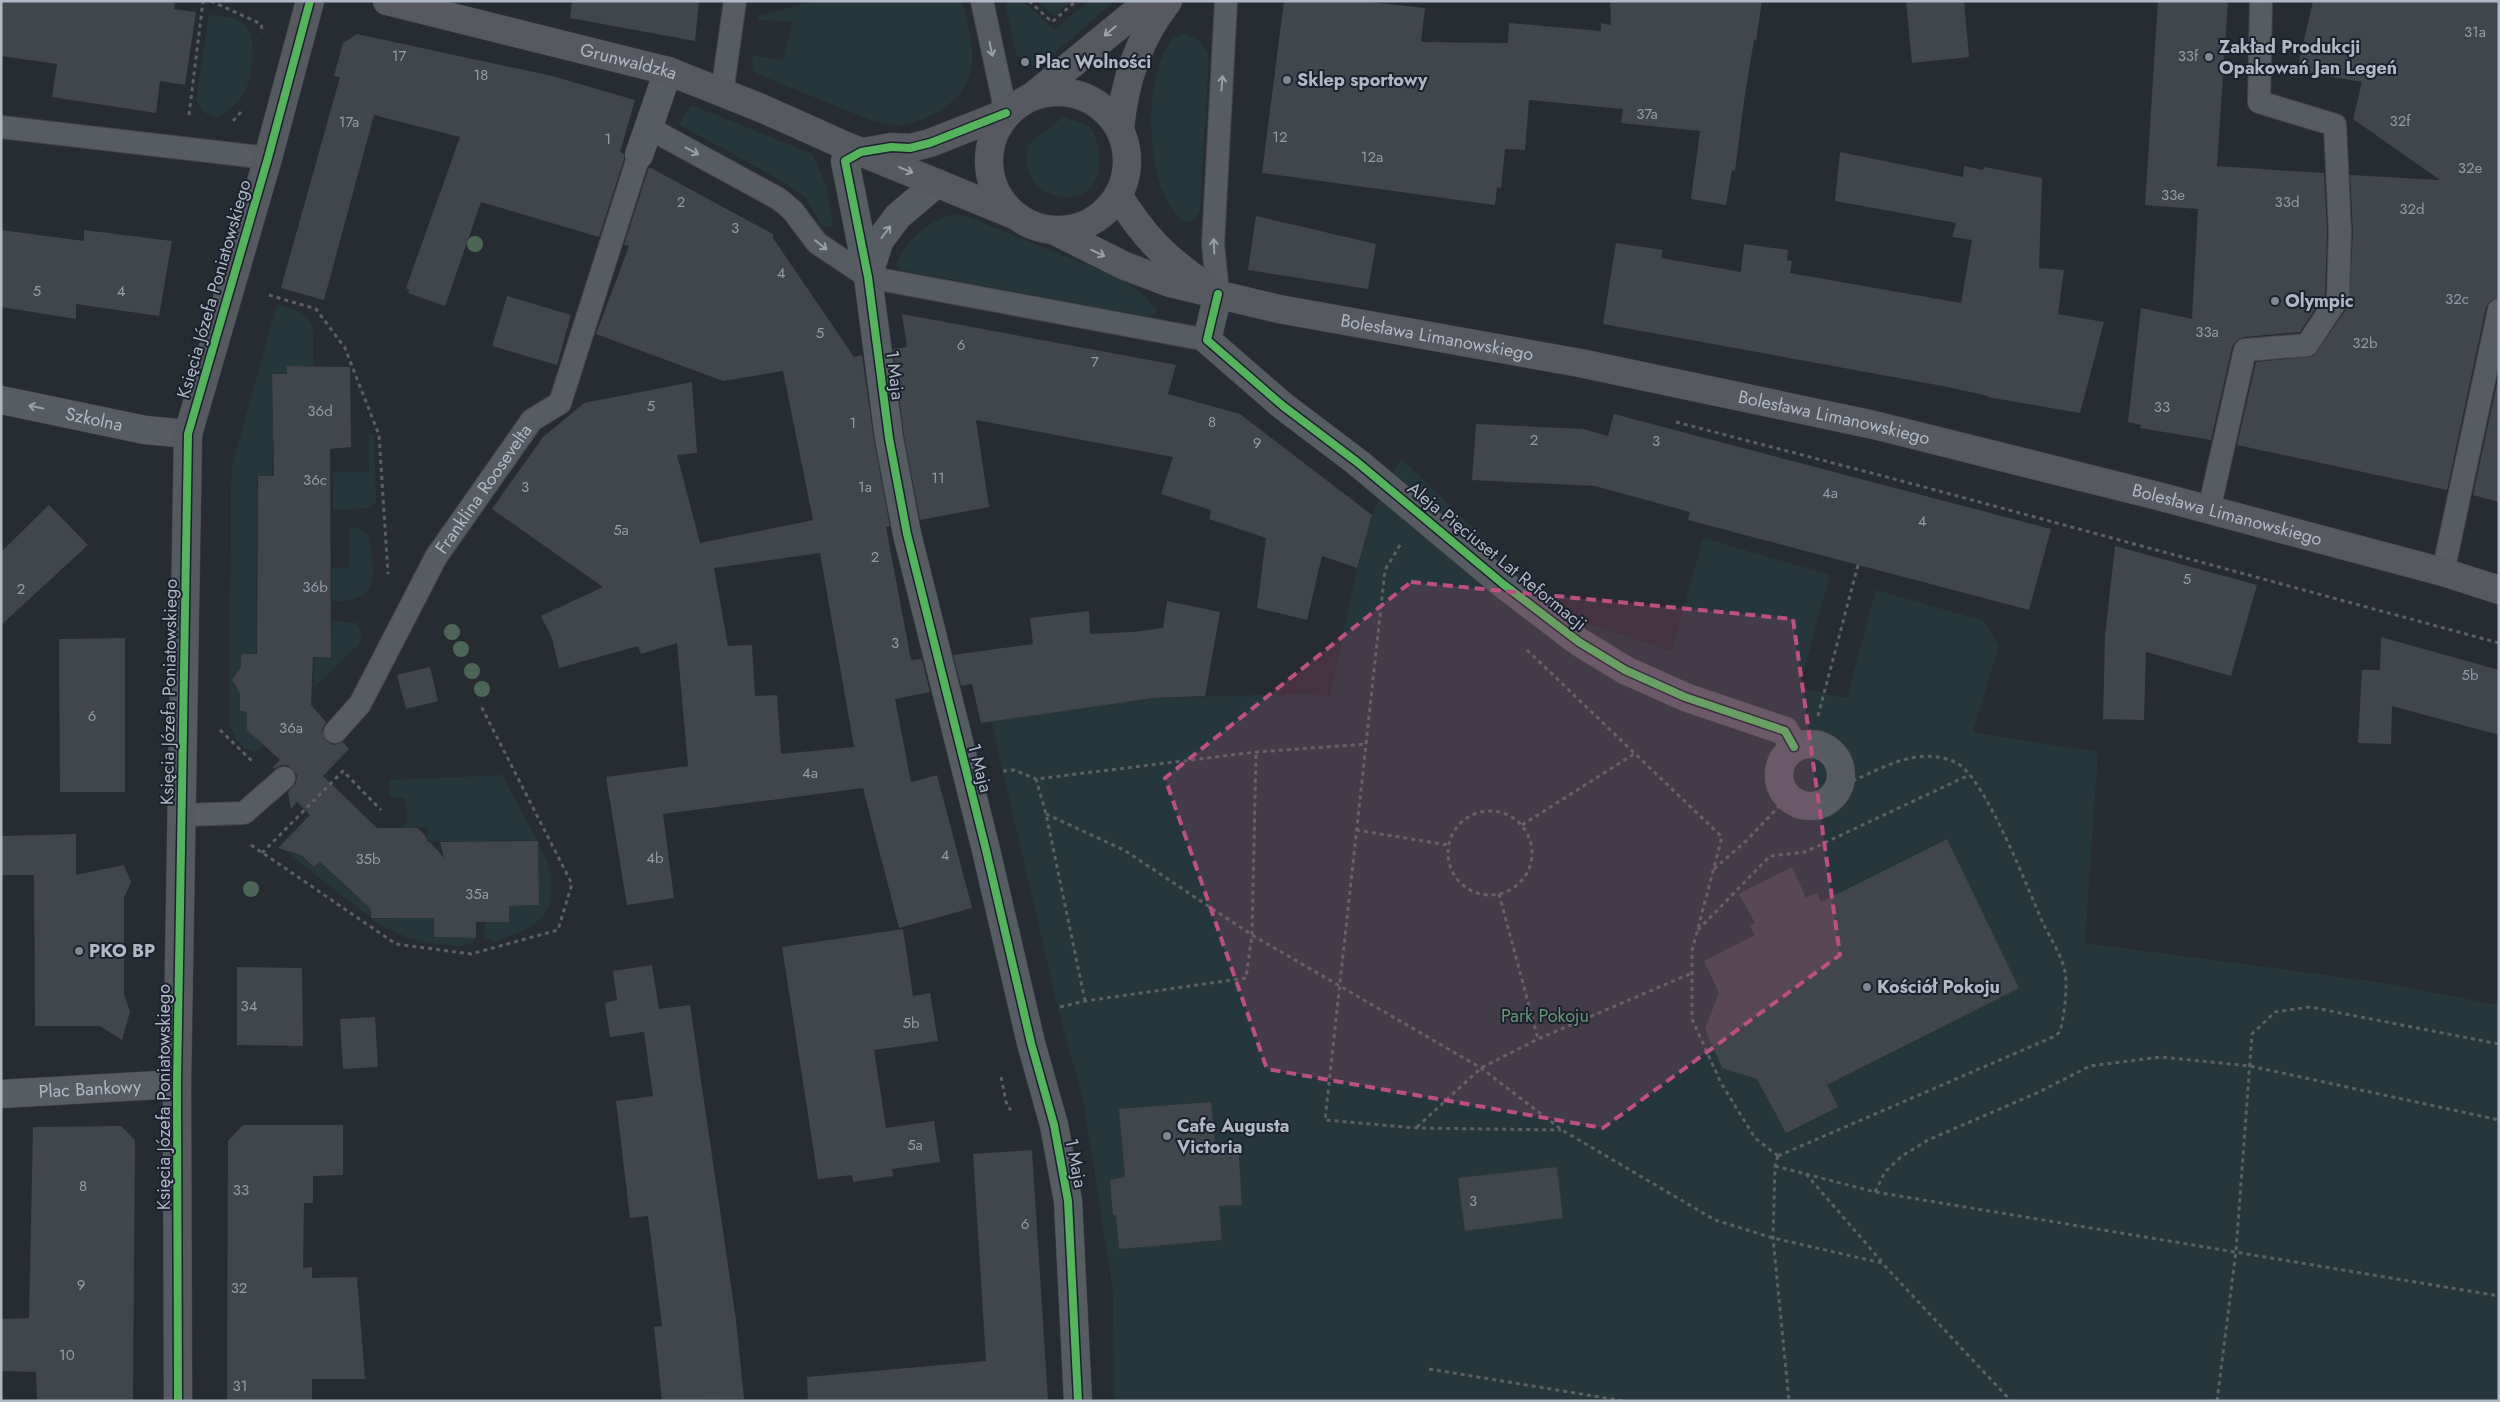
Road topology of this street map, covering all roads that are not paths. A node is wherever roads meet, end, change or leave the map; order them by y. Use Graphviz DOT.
graph roads {
  1 [pos="310,1"];
  2 [pos="387,1"];
  3 [pos="735,1"];
  4 [pos="982,1"];
  5 [pos="1149,1"];
  6 [pos="1168,1"];
  7 [pos="1226,1"];
  8 [pos="2261,1"];
  9 [pos="668,71"];
  10 [pos="722,93"];
  11 [pos="1033,96"];
  12 [pos="1006,112"];
  13 [pos="1,127"];
  14 [pos="649,128"];
  15 [pos="1120,129"];
  16 [pos="860,152"];
  17 [pos="639,155"];
  18 [pos="268,158"];
  19 [pos="937,183"];
  20 [pos="1118,195"];
  21 [pos="1012,214"];
  22 [pos="1055,231"];
  23 [pos="868,278"];
  24 [pos="1218,294"];
  25 [pos="2499,310"];
  26 [pos="1207,340"];
  27 [pos="1,400"];
  28 [pos="188,434"];
  29 [pos="2209,510"];
  30 [pos="2443,572"];
  31 [pos="2499,590"];
  32 [pos="335,732"];
  33 [pos="1803,746"];
  34 [pos="284,778"];
  35 [pos="182,815"];
  36 [pos="178,1084"];
  37 [pos="1,1094"];
  38 [pos="178,1401"];
  39 [pos="1078,1401"];
  1 -- 18 [label="main road, Księcia Józefa Poniatowskiego"];
  2 -- 9 [label="main road, Grunwaldzka"];
  3 -- 10 [label="lane"];
  4 -- 12 [label="lane, one-way"];
  5 -- 11 [label="main road, one-way"];
  6 -- 15 [label="main road"];
  24 -- 7 [label="lane, one-way"];
  8 -- 29 [label="lane"];
  9 -- 10 [label="main road, Grunwaldzka"];
  9 -- 14 [label="street, Franklina Roosevelta"];
  10 -- 16 [label="main road, Grunwaldzka"];
  11 -- 12 [label="main road"];
  11 -- 15 [label="main road"];
  12 -- 16 [label="main road"];
  12 -- 21 [label="main road"];
  13 -- 18 [label="lane"];
  14 -- 17 [label="street, Franklina Roosevelta"];
  14 -- 23 [label="lane, one-way"];
  15 -- 20 [label="main road"];
  16 -- 19 [label="main road, one-way"];
  16 -- 23 [label="street, 1 Maja"];
  17 -- 32 [label="lane, Franklina Roosevelta"];
  18 -- 28 [label="main road, Księcia Józefa Poniatowskiego"];
  19 -- 21 [label="main road"];
  23 -- 19 [label="street, 1 Maja, one-way"];
  20 -- 22 [label="main road"];
  20 -- 24 [label="main road"];
  21 -- 22 [label="main road"];
  22 -- 24 [label="main road, one-way"];
  23 -- 26 [label="lane"];
  23 -- 39 [label="street, 1 Maja"];
  24 -- 26 [label="street"];
  24 -- 29 [label="main road, Bolesława Limanowskiego"];
  25 -- 30 [label="lane"];
  26 -- 33 [label="street, Aleja Pięciuset Lat Reformacji"];
  28 -- 27 [label="street, Szkolna, one-way"];
  28 -- 35 [label="main road, Księcia Józefa Poniatowskiego"];
  29 -- 30 [label="main road, Bolesława Limanowskiego"];
  30 -- 31 [label="main road, Bolesława Limanowskiego"];
  33 -- 33 [label="street, Aleja Pięciuset Lat Reformacji"];
  34 -- 35 [label="lane"];
  35 -- 36 [label="main road, Księcia Józefa Poniatowskiego"];
  36 -- 37 [label="street, Plac Bankowy"];
  36 -- 38 [label="main road, Księcia Józefa Poniatowskiego"];
}
